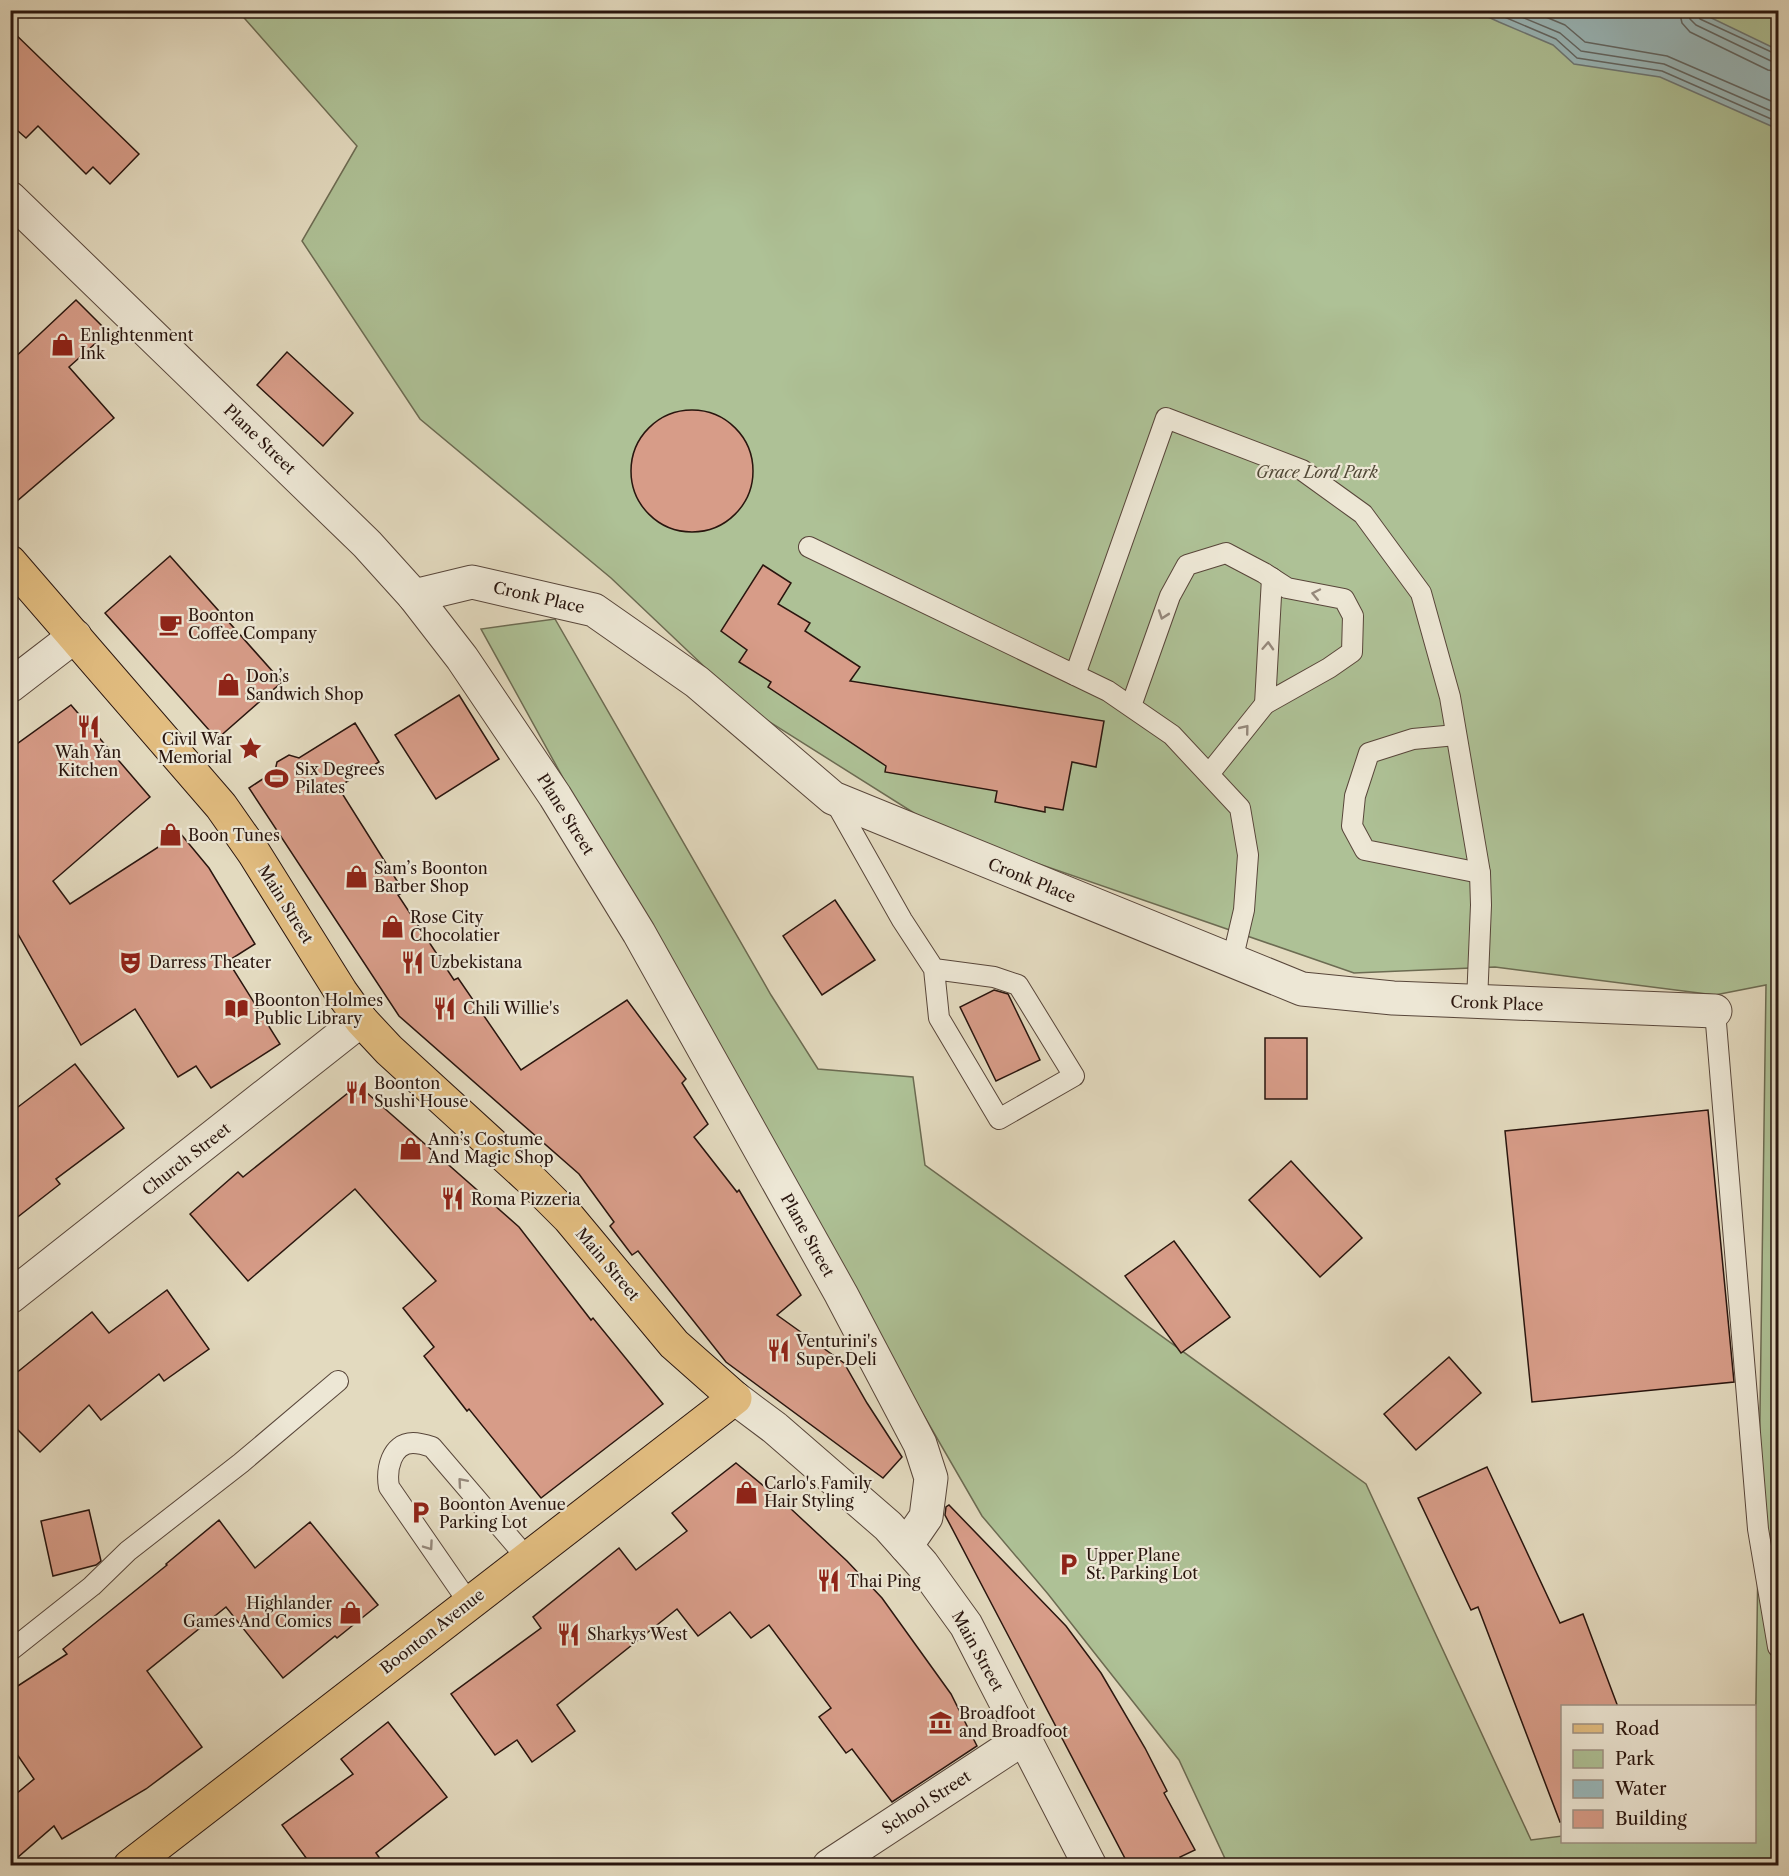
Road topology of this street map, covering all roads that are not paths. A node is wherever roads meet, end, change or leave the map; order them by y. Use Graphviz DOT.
graph roads {
  1 [pos="10,198"];
  2 [pos="808,547"];
  3 [pos="10,562"];
  4 [pos="1272,578"];
  5 [pos="414,596"];
  6 [pos="75,636"];
  7 [pos="1075,675"];
  8 [pos="10,686"];
  9 [pos="1265,704"];
  10 [pos="1131,706"];
  11 [pos="1456,735"];
  12 [pos="1209,774"];
  13 [pos="833,798"];
  14 [pos="1480,873"];
  15 [pos="1232,961"];
  16 [pos="934,969"];
  17 [pos="1477,1002"];
  18 [pos="1715,1011"];
  19 [pos="361,1020"];
  20 [pos="10,1297"];
  21 [pos="338,1382"];
  22 [pos="735,1398"];
  23 [pos="906,1546"];
  24 [pos="527,1558"];
  25 [pos="469,1603"];
  26 [pos="1779,1647"];
  27 [pos="10,1651"];
  28 [pos="1024,1738"];
  29 [pos="130,1866"];
  30 [pos="829,1866"];
  31 [pos="1090,1866"];
  1 -- 5 [label="street, Plane Street"];
  2 -- 7 [label="lane"];
  3 -- 6 [label="main road, Main Street"];
  9 -- 4 [label="lane, one-way"];
  9 -- 4 [label="lane, one-way"];
  4 -- 10 [label="lane, one-way"];
  5 -- 13 [label="street, Cronk Place"];
  5 -- 23 [label="street, Plane Street"];
  6 -- 8 [label="street"];
  6 -- 19 [label="main road, Main Street"];
  7 -- 10 [label="lane"];
  7 -- 11 [label="lane"];
  12 -- 9 [label="lane, one-way"];
  10 -- 12 [label="lane"];
  11 -- 14 [label="lane"];
  11 -- 14 [label="lane"];
  12 -- 15 [label="lane"];
  13 -- 15 [label="street, Cronk Place"];
  13 -- 16 [label="lane"];
  14 -- 17 [label="lane"];
  15 -- 17 [label="street, Cronk Place"];
  16 -- 16 [label="lane"];
  17 -- 18 [label="street, Cronk Place"];
  18 -- 26 [label="lane"];
  19 -- 20 [label="street, Church Street"];
  19 -- 22 [label="main road, Main Street"];
  21 -- 27 [label="lane"];
  22 -- 23 [label="street, Main Street"];
  22 -- 24 [label="main road, Boonton Avenue"];
  23 -- 28 [label="street, Main Street"];
  24 -- 25 [label="main road, Boonton Avenue"];
  24 -- 25 [label="lane, one-way"];
  25 -- 29 [label="main road, Boonton Avenue"];
  28 -- 30 [label="street, School Street"];
  28 -- 31 [label="street, Main Street"];
}
